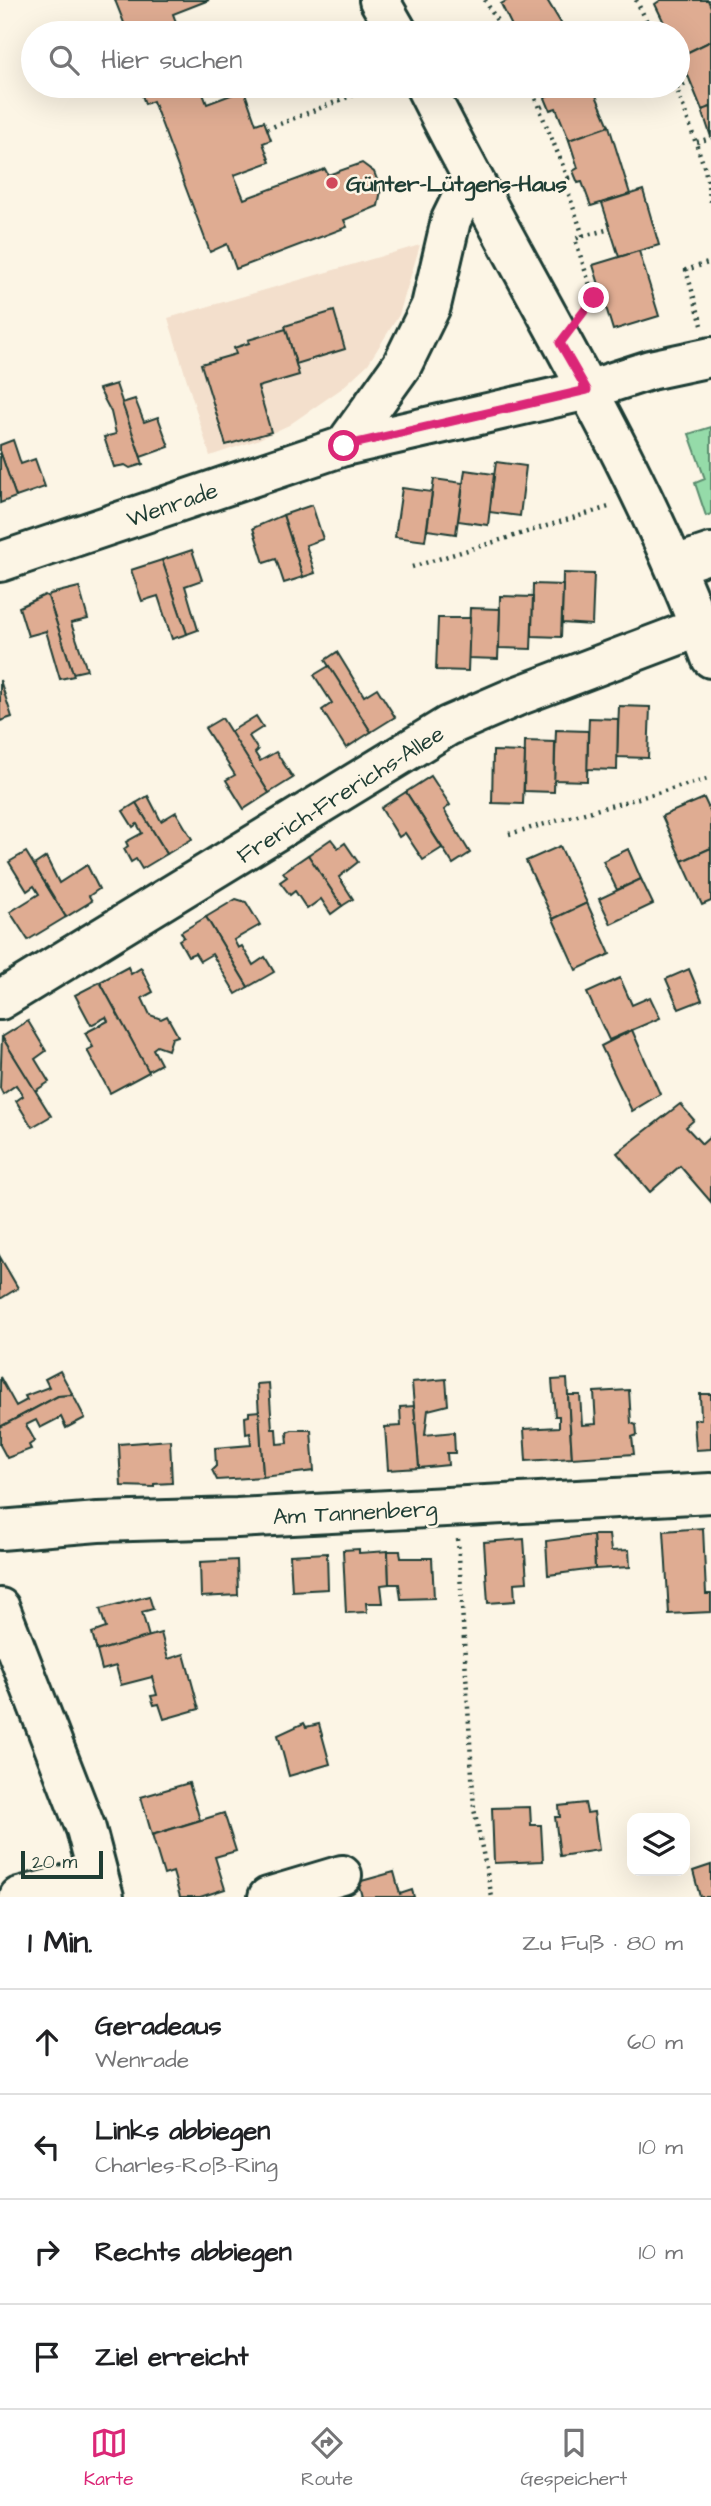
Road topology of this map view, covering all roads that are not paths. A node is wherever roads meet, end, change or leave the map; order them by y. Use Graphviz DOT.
graph roads {
  1 [pos="431,98"];
  2 [pos="471,179"];
  3 [pos="711,356"];
  4 [pos="587,390"];
  5 [pos="344,446"];
  6 [pos="711,553"];
  7 [pos="0,562"];
  8 [pos="675,565"];
  9 [pos="705,642"];
  10 [pos="0,1000"];
  11 [pos="711,1493"];
  12 [pos="0,1530"];
  13 [pos="0,1608"];
  14 [pos="342,1875"];
  15 [pos="101,1886"];
  16 [pos="19,1897"];
  17 [pos="268,1897"];
  1 -- 2 [label="street"];
  2 -- 4 [label="street"];
  2 -- 5 [label="street"];
  3 -- 4 [label="street, Wenrade"];
  4 -- 5 [label="street, Wenrade"];
  4 -- 8 [label="street"];
  5 -- 7 [label="street, Wenrade"];
  6 -- 8 [label="street"];
  8 -- 9 [label="street"];
  9 -- 10 [label="street, Frerich-Frerichs-Allee"];
  11 -- 12 [label="street, Am Tannenberg"];
  13 -- 15 [label="street"];
  14 -- 17 [label="street"];
  15 -- 16 [label="street"];
}
